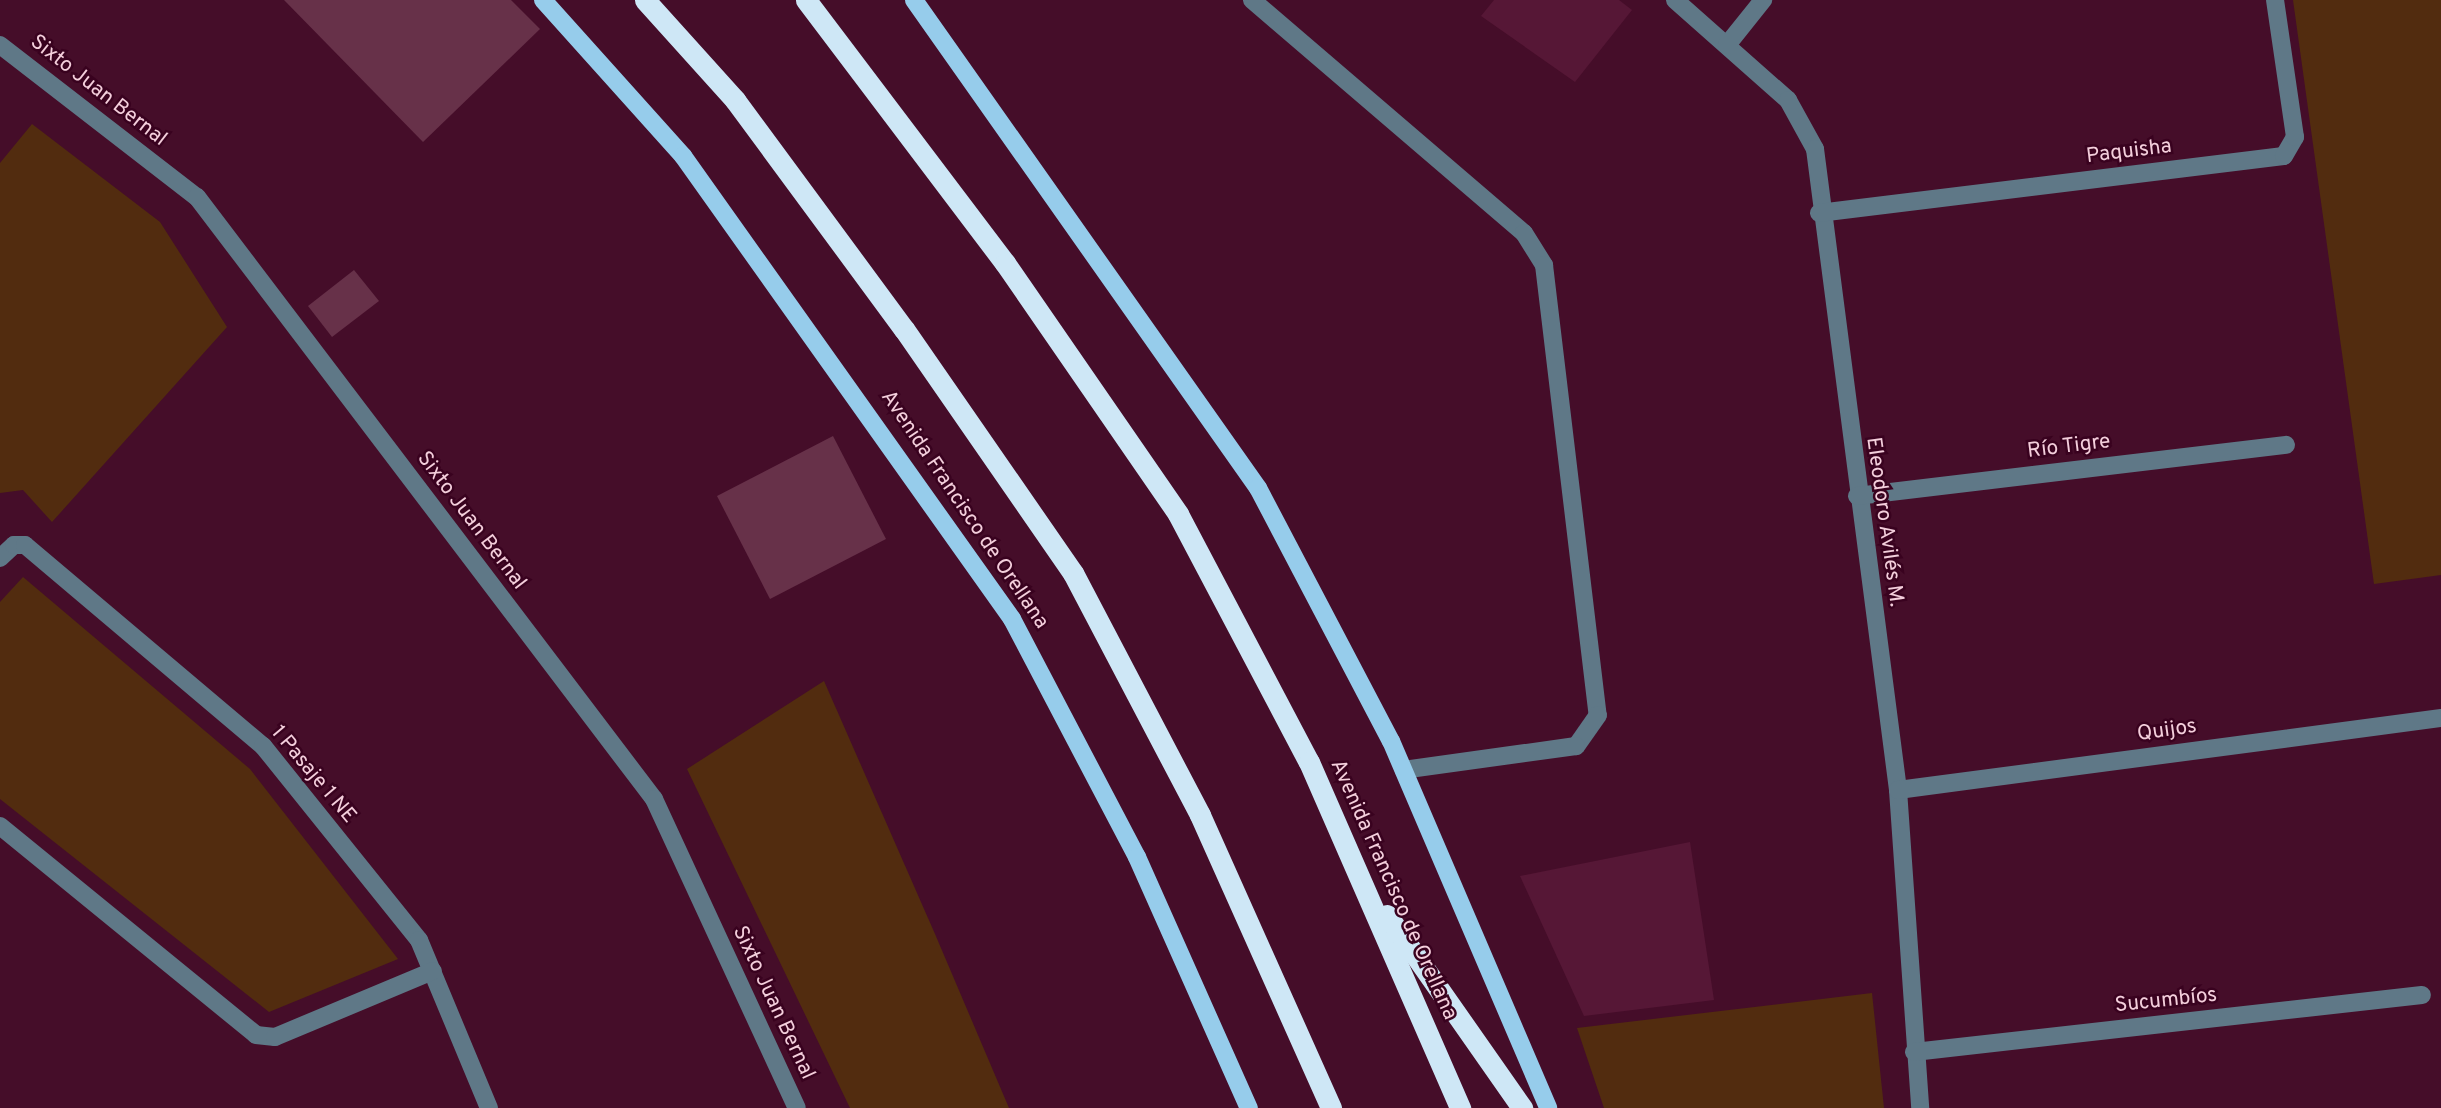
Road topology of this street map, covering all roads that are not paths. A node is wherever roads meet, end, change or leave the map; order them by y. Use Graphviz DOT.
graph roads {
  1 [pos="543,0"];
  2 [pos="645,0"];
  3 [pos="806,0"];
  4 [pos="1252,0"];
  5 [pos="1675,0"];
  6 [pos="1763,0"];
  7 [pos="2275,0"];
  8 [pos="915,1"];
  9 [pos="0,45"];
  10 [pos="1727,45"];
  11 [pos="1819,214"];
  12 [pos="2286,445"];
  13 [pos="1857,496"];
  14 [pos="0,558"];
  15 [pos="2441,718"];
  16 [pos="1404,770"];
  17 [pos="1898,790"];
  18 [pos="0,826"];
  19 [pos="1363,881"];
  20 [pos="433,971"];
  21 [pos="2423,995"];
  22 [pos="1914,1052"];
  23 [pos="793,1107"];
  24 [pos="489,1108"];
  25 [pos="1249,1108"];
  26 [pos="1328,1108"];
  27 [pos="1460,1108"];
  28 [pos="1522,1108"];
  29 [pos="1548,1108"];
  30 [pos="1920,1108"];
  1 -- 25 [label="main road, Avenida Francisco de Orellana"];
  2 -- 26 [label="highway"];
  3 -- 19 [label="highway, Avenida Francisco de Orellana"];
  4 -- 16 [label="street"];
  5 -- 10 [label="street, Eleodoro Avilés M."];
  6 -- 10 [label="street"];
  7 -- 11 [label="street, Paquisha"];
  8 -- 16 [label="main road"];
  9 -- 23 [label="street, Sixto Juan Bernal"];
  10 -- 11 [label="street, Eleodoro Avilés M."];
  11 -- 13 [label="street, Eleodoro Avilés M."];
  12 -- 13 [label="street, Río Tigre"];
  13 -- 17 [label="street, Eleodoro Avilés M."];
  14 -- 20 [label="street, 1 Pasaje 1 NE"];
  15 -- 17 [label="street, Quijos"];
  16 -- 29 [label="main road"];
  17 -- 22 [label="street, Eleodoro Avilés M."];
  18 -- 20 [label="street"];
  19 -- 27 [label="highway, Avenida Francisco de Orellana"];
  19 -- 28 [label="highway"];
  20 -- 24 [label="street, 1 Pasaje 1 NE"];
  21 -- 22 [label="street, Sucumbíos"];
  22 -- 30 [label="street, Eleodoro Avilés M."];
}
